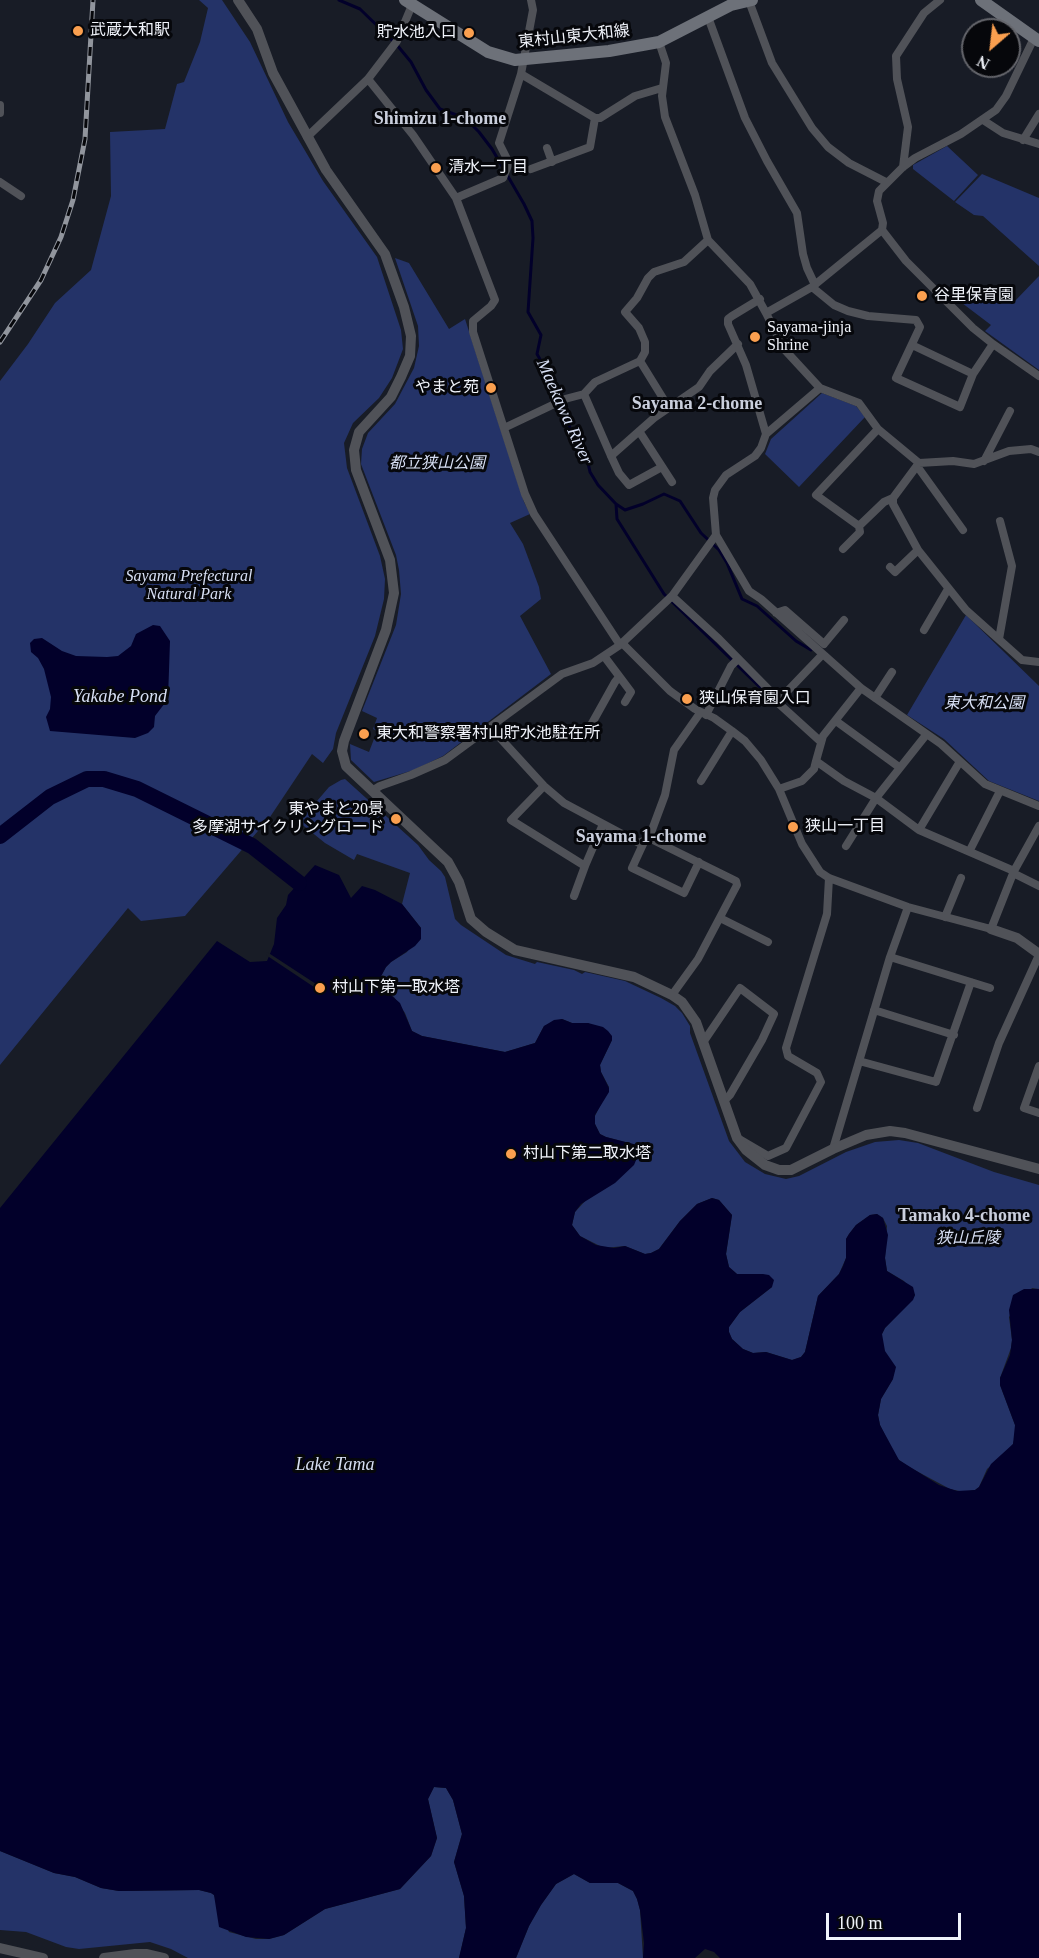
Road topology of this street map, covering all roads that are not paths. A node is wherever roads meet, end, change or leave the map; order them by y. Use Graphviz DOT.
graph roads {
  1 [pos="238,0"];
  2 [pos="531,0"];
  3 [pos="751,0"];
  4 [pos="940,0"];
  5 [pos="981,0"];
  6 [pos="735,1"];
  7 [pos="409,2"];
  8 [pos="708,17"];
  9 [pos="1037,40"];
  10 [pos="659,42"];
  11 [pos="523,60"];
  12 [pos="521,74"];
  13 [pos="368,79"];
  14 [pos="662,88"];
  15 [pos="0,105"];
  16 [pos="0,113"];
  17 [pos="1039,114"];
  18 [pos="595,118"];
  19 [pos="983,120"];
  20 [pos="307,137"];
  21 [pos="1023,140"];
  22 [pos="1039,144"];
  23 [pos="547,148"];
  24 [pos="552,162"];
  25 [pos="903,167"];
  26 [pos="531,169"];
  27 [pos="0,182"];
  28 [pos="886,182"];
  29 [pos="21,196"];
  30 [pos="456,198"];
  31 [pos="882,230"];
  32 [pos="708,240"];
  33 [pos="813,286"];
  34 [pos="760,299"];
  35 [pos="766,313"];
  36 [pos="738,344"];
  37 [pos="993,344"];
  38 [pos="912,345"];
  39 [pos="640,361"];
  40 [pos="973,374"];
  41 [pos="1039,376"];
  42 [pos="820,388"];
  43 [pos="584,394"];
  44 [pos="669,408"];
  45 [pos="1010,411"];
  46 [pos="504,428"];
  47 [pos="878,429"];
  48 [pos="639,431"];
  49 [pos="766,434"];
  50 [pos="1039,452"];
  51 [pos="611,456"];
  52 [pos="984,461"];
  53 [pos="918,465"];
  54 [pos="662,467"];
  55 [pos="672,482"];
  56 [pos="893,498"];
  57 [pos="1000,521"];
  58 [pos="859,526"];
  59 [pos="963,530"];
  60 [pos="712,540"];
  61 [pos="843,549"];
  62 [pos="918,550"];
  63 [pos="890,567"];
  64 [pos="948,589"];
  65 [pos="670,599"];
  66 [pos="776,613"];
  67 [pos="844,620"];
  68 [pos="924,630"];
  69 [pos="999,639"];
  70 [pos="621,644"];
  71 [pos="822,655"];
  72 [pos="604,657"];
  73 [pos="735,662"];
  74 [pos="1039,662"];
  75 [pos="892,672"];
  76 [pos="620,677"];
  77 [pos="861,688"];
  78 [pos="875,698"];
  79 [pos="779,700"];
  80 [pos="625,702"];
  81 [pos="703,714"];
  82 [pos="836,721"];
  83 [pos="591,725"];
  84 [pos="490,727"];
  85 [pos="732,731"];
  86 [pos="926,735"];
  87 [pos="820,741"];
  88 [pos="816,761"];
  89 [pos="959,763"];
  90 [pos="899,767"];
  91 [pos="701,781"];
  92 [pos="544,786"];
  93 [pos="778,789"];
  94 [pos="372,791"];
  95 [pos="1000,791"];
  96 [pos="876,798"];
  97 [pos="1039,806"];
  98 [pos="603,824"];
  99 [pos="1039,826"];
  100 [pos="919,830"];
  101 [pos="646,840"];
  102 [pos="846,846"];
  103 [pos="970,850"];
  104 [pos="699,862"];
  105 [pos="585,866"];
  106 [pos="1014,872"];
  107 [pos="829,878"];
  108 [pos="961,878"];
  109 [pos="1039,886"];
  110 [pos="574,896"];
  111 [pos="908,907"];
  112 [pos="945,917"];
  113 [pos="720,918"];
  114 [pos="991,929"];
  115 [pos="768,942"];
  116 [pos="1039,954"];
  117 [pos="890,957"];
  118 [pos="971,982"];
  119 [pos="990,988"];
  120 [pos="672,995"];
  121 [pos="874,1010"];
  122 [pos="954,1035"];
  123 [pos="704,1041"];
  124 [pos="859,1061"];
  125 [pos="1039,1068"];
  126 [pos="724,1101"];
  127 [pos="977,1108"];
  128 [pos="1039,1113"];
  129 [pos="737,1138"];
  130 [pos="833,1149"];
  131 [pos="1039,1169"];
  132 [pos="0,1948"];
  133 [pos="44,1958"];
  134 [pos="104,1958"];
  135 [pos="164,1958"];
  1 -- 20 [label="street"];
  2 -- 11 [label="street"];
  3 -- 6 [label="main road, 東村山東大和線"];
  3 -- 28 [label="street"];
  4 -- 25 [label="street"];
  5 -- 9 [label="main road"];
  6 -- 8 [label="main road, 東村山東大和線"];
  7 -- 11 [label="main road, 東村山東大和線"];
  7 -- 13 [label="street"];
  8 -- 10 [label="main road, 東村山東大和線"];
  8 -- 33 [label="street"];
  9 -- 19 [label="street"];
  10 -- 11 [label="main road, 東村山東大和線"];
  10 -- 14 [label="street"];
  11 -- 12 [label="street"];
  12 -- 18 [label="street"];
  12 -- 30 [label="street"];
  13 -- 20 [label="street"];
  13 -- 30 [label="street"];
  14 -- 18 [label="street"];
  14 -- 32 [label="street"];
  15 -- 16 [label="street"];
  17 -- 21 [label="street"];
  18 -- 24 [label="street"];
  19 -- 21 [label="street"];
  19 -- 25 [label="street"];
  20 -- 94 [label="street"];
  21 -- 22 [label="street"];
  23 -- 24 [label="street"];
  24 -- 26 [label="street"];
  25 -- 28 [label="street"];
  27 -- 29 [label="street"];
  28 -- 31 [label="street"];
  30 -- 46 [label="street"];
  31 -- 33 [label="street"];
  31 -- 37 [label="street"];
  32 -- 34 [label="street"];
  32 -- 39 [label="street"];
  33 -- 35 [label="street"];
  33 -- 38 [label="street"];
  34 -- 35 [label="street"];
  34 -- 36 [label="street"];
  35 -- 42 [label="street"];
  36 -- 44 [label="street"];
  36 -- 49 [label="street"];
  37 -- 40 [label="street"];
  37 -- 41 [label="street"];
  38 -- 40 [label="street"];
  38 -- 40 [label="street"];
  39 -- 43 [label="street"];
  39 -- 44 [label="street"];
  42 -- 47 [label="street"];
  42 -- 49 [label="street"];
  43 -- 46 [label="street"];
  43 -- 51 [label="street"];
  44 -- 48 [label="street"];
  45 -- 52 [label="street"];
  46 -- 70 [label="street"];
  47 -- 53 [label="street"];
  47 -- 58 [label="street"];
  48 -- 51 [label="street"];
  48 -- 54 [label="street"];
  49 -- 60 [label="street"];
  50 -- 52 [label="street"];
  51 -- 54 [label="street"];
  52 -- 53 [label="street"];
  53 -- 56 [label="street"];
  53 -- 59 [label="street"];
  54 -- 55 [label="street"];
  56 -- 58 [label="street"];
  56 -- 62 [label="street"];
  57 -- 69 [label="street"];
  58 -- 61 [label="street"];
  60 -- 65 [label="street"];
  60 -- 66 [label="street"];
  62 -- 63 [label="street"];
  62 -- 64 [label="street"];
  64 -- 68 [label="street"];
  64 -- 69 [label="street"];
  65 -- 70 [label="street"];
  65 -- 73 [label="street"];
  66 -- 67 [label="street"];
  66 -- 71 [label="street"];
  69 -- 74 [label="street"];
  70 -- 72 [label="street"];
  70 -- 81 [label="street"];
  71 -- 77 [label="street"];
  71 -- 79 [label="street"];
  72 -- 76 [label="street"];
  72 -- 84 [label="street"];
  73 -- 79 [label="street"];
  73 -- 81 [label="street"];
  75 -- 78 [label="street"];
  76 -- 80 [label="street"];
  76 -- 83 [label="street"];
  77 -- 78 [label="street"];
  77 -- 82 [label="street"];
  78 -- 86 [label="street"];
  79 -- 87 [label="street"];
  81 -- 85 [label="street"];
  81 -- 101 [label="street"];
  82 -- 87 [label="street"];
  82 -- 90 [label="street"];
  84 -- 92 [label="street"];
  84 -- 94 [label="street"];
  85 -- 91 [label="street"];
  85 -- 93 [label="street"];
  86 -- 89 [label="street"];
  86 -- 90 [label="street"];
  87 -- 88 [label="street"];
  88 -- 93 [label="street"];
  88 -- 96 [label="street"];
  89 -- 95 [label="street"];
  89 -- 100 [label="street"];
  90 -- 96 [label="street"];
  92 -- 98 [label="street"];
  92 -- 105 [label="street"];
  93 -- 107 [label="street"];
  94 -- 120 [label="street"];
  95 -- 97 [label="street"];
  95 -- 103 [label="street"];
  96 -- 100 [label="street"];
  96 -- 102 [label="street"];
  98 -- 101 [label="street"];
  98 -- 105 [label="street"];
  99 -- 106 [label="street"];
  100 -- 103 [label="street"];
  101 -- 104 [label="street"];
  101 -- 104 [label="street"];
  103 -- 106 [label="street"];
  104 -- 113 [label="street"];
  105 -- 110 [label="street"];
  106 -- 109 [label="street"];
  106 -- 114 [label="street"];
  107 -- 111 [label="street"];
  107 -- 129 [label="street"];
  108 -- 112 [label="street"];
  111 -- 112 [label="street"];
  111 -- 117 [label="street"];
  112 -- 114 [label="street"];
  113 -- 115 [label="street"];
  113 -- 120 [label="street"];
  114 -- 116 [label="street"];
  116 -- 127 [label="street"];
  117 -- 118 [label="street"];
  117 -- 121 [label="street"];
  118 -- 119 [label="street"];
  118 -- 122 [label="street"];
  120 -- 123 [label="street"];
  121 -- 122 [label="street"];
  121 -- 124 [label="street"];
  122 -- 124 [label="street"];
  123 -- 126 [label="street"];
  123 -- 126 [label="street"];
  124 -- 130 [label="street"];
  125 -- 128 [label="street"];
  126 -- 129 [label="street"];
  129 -- 130 [label="street"];
  130 -- 131 [label="street"];
  132 -- 133 [label="street"];
  134 -- 135 [label="street"];
}
